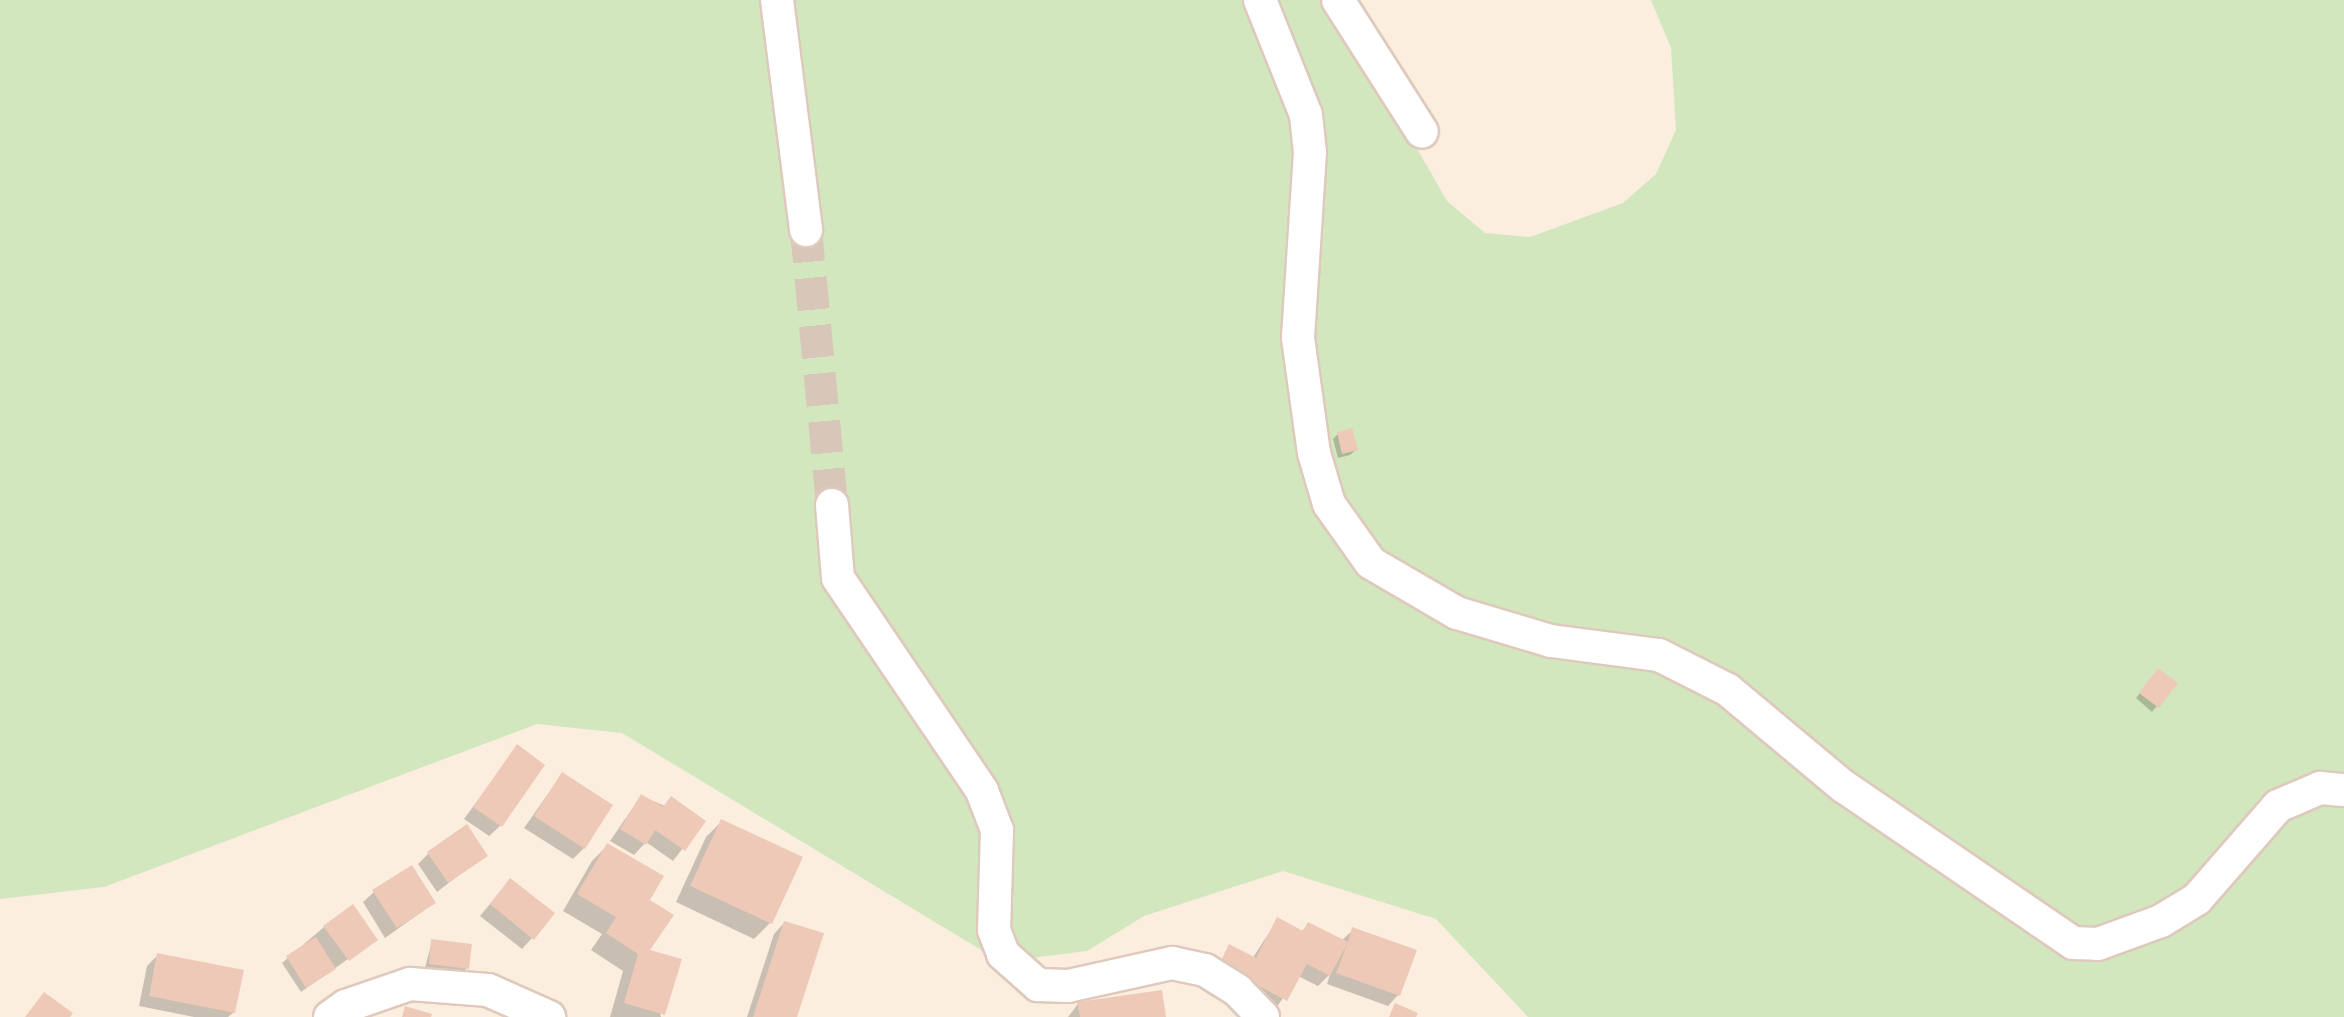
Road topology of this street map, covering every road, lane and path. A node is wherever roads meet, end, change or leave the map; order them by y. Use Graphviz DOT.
graph roads {
  1 [pos="777,0"];
  2 [pos="1260,0"];
  3 [pos="1338,0"];
  4 [pos="1422,132"];
  5 [pos="806,230"];
  6 [pos="832,505"];
  7 [pos="2344,790"];
  8 [pos="330,1017"];
  9 [pos="549,1017"];
  10 [pos="1263,1017"];
  1 -- 5 [label="street"];
  2 -- 7 [label="street"];
  3 -- 4 [label="street"];
  6 -- 10 [label="street"];
  8 -- 9 [label="street"];
}
